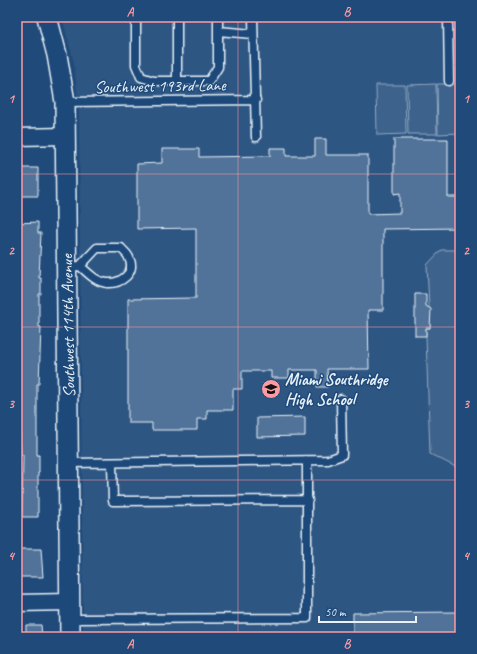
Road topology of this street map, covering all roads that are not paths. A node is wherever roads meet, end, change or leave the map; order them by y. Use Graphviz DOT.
graph roads {
  1 [pos="47,17"];
  2 [pos="136,17"];
  3 [pos="177,17"];
  4 [pos="218,17"];
  5 [pos="253,17"];
  6 [pos="448,17"];
  7 [pos="218,31"];
  8 [pos="253,34"];
  9 [pos="177,81"];
  10 [pos="449,81"];
  11 [pos="256,100"];
  12 [pos="65,102"];
  13 [pos="66,136"];
  14 [pos="17,137"];
  15 [pos="256,138"];
  16 [pos="74,267"];
  17 [pos="341,399"];
  18 [pos="307,461"];
  19 [pos="69,463"];
  20 [pos="112,463"];
  21 [pos="308,500"];
  22 [pos="17,603"];
  23 [pos="70,619"];
  1 -- 12 [label="street, Southwest 114th Avenue"];
  2 -- 9 [label="lane"];
  3 -- 9 [label="lane"];
  4 -- 7 [label="lane"];
  5 -- 8 [label="lane"];
  6 -- 10 [label="lane"];
  7 -- 8 [label="lane"];
  7 -- 9 [label="lane"];
  8 -- 11 [label="lane"];
  11 -- 12 [label="lane, Southwest 193rd Lane"];
  11 -- 15 [label="lane"];
  12 -- 13 [label="street, Southwest 114th Avenue"];
  13 -- 14 [label="street"];
  13 -- 16 [label="street, Southwest 114th Avenue"];
  16 -- 16 [label="lane"];
  16 -- 19 [label="street, Southwest 114th Avenue"];
  17 -- 18 [label="lane"];
  18 -- 20 [label="lane"];
  18 -- 21 [label="lane"];
  19 -- 20 [label="lane"];
  19 -- 23 [label="street, Southwest 114th Avenue"];
  20 -- 21 [label="lane"];
  21 -- 23 [label="lane"];
  22 -- 23 [label="street"];
}
